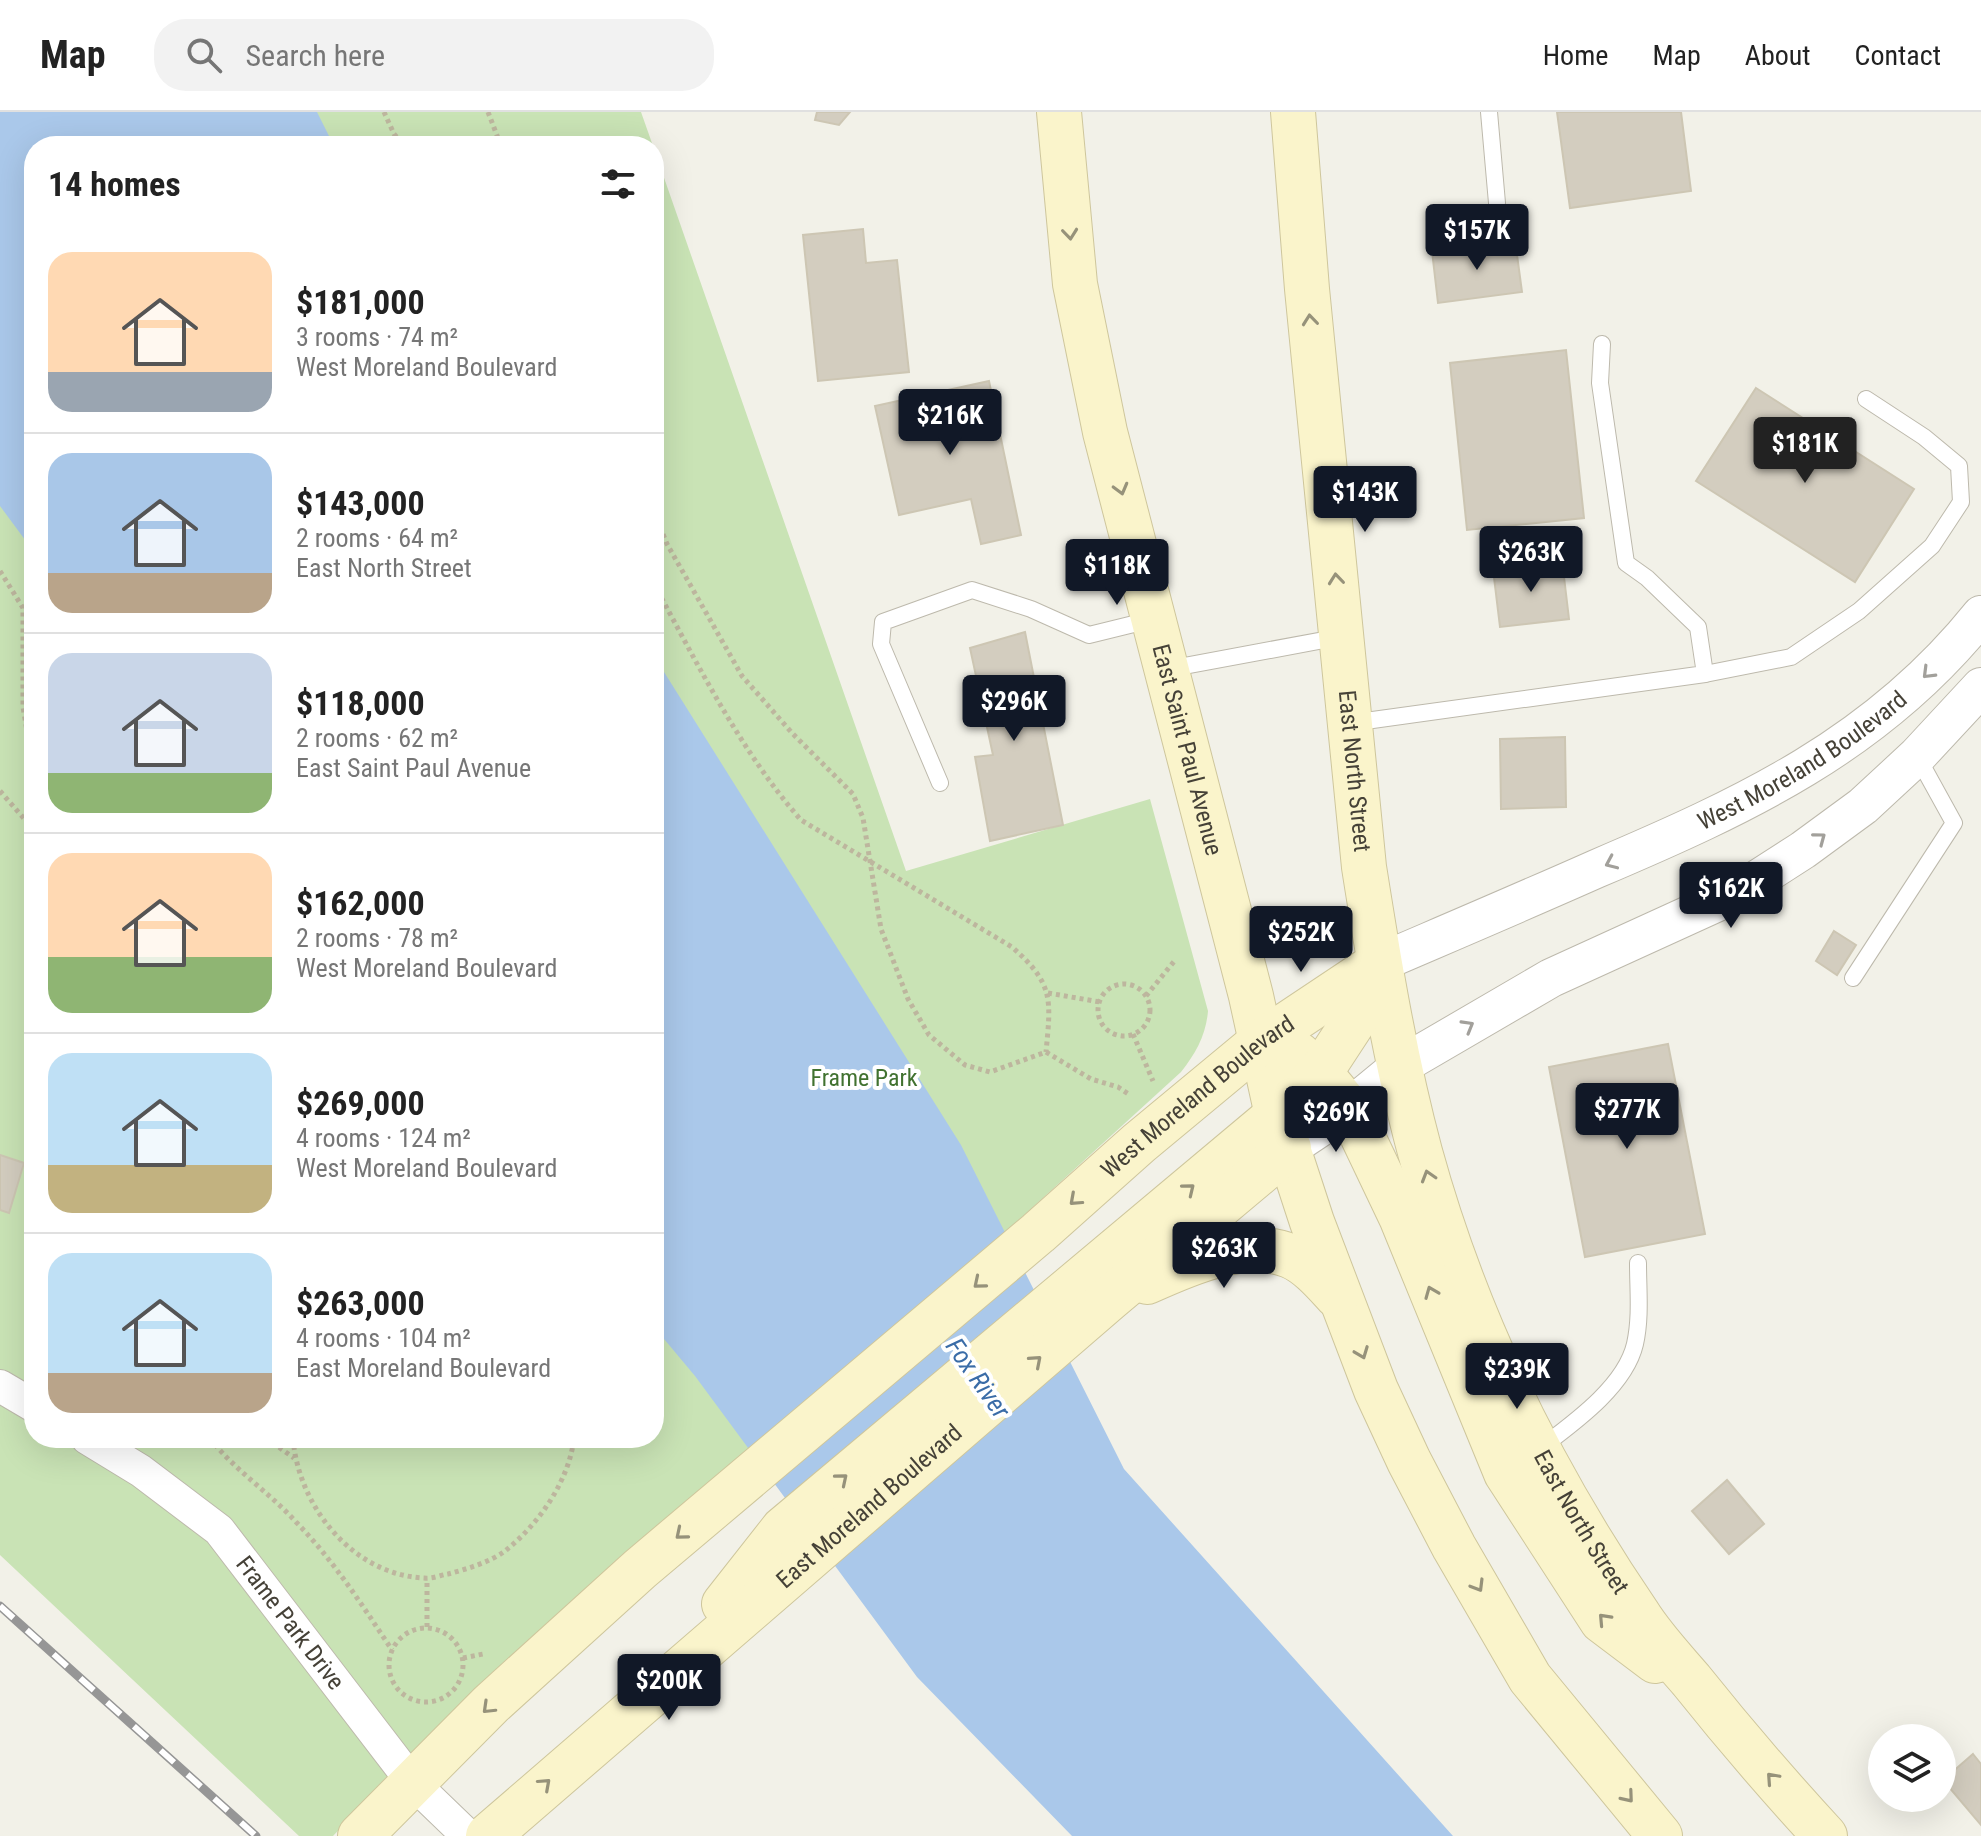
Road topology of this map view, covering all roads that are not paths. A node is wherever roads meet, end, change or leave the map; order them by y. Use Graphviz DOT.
graph roads {
  1 [pos="1059,112"];
  2 [pos="1293,112"];
  3 [pos="1489,112"];
  4 [pos="1497,203"];
  5 [pos="1602,344"];
  6 [pos="1866,399"];
  7 [pos="1981,615"];
  8 [pos="1155,619"];
  9 [pos="1342,637"];
  10 [pos="1168,669"];
  11 [pos="1705,674"];
  12 [pos="1981,687"];
  13 [pos="1350,723"];
  14 [pos="1917,756"];
  15 [pos="940,783"];
  16 [pos="1379,963"];
  17 [pos="1853,978"];
  18 [pos="1262,1041"];
  19 [pos="1400,1066"];
  20 [pos="1320,1073"];
  21 [pos="1349,1108"];
  22 [pos="1283,1131"];
  23 [pos="1638,1263"];
  24 [pos="1097,1286"];
  25 [pos="1343,1302"];
  26 [pos="0,1386"];
  27 [pos="24,1400"];
  28 [pos="103,1448"];
  29 [pos="1538,1450"];
  30 [pos="1709,1702"];
  31 [pos="413,1783"];
  32 [pos="360,1836"];
  33 [pos="468,1836"];
  34 [pos="488,1836"];
  35 [pos="1660,1836"];
  36 [pos="1825,1836"];
  1 -- 8 [label="main road, East Saint Paul Avenue, one-way"];
  9 -- 2 [label="main road, East North Street, one-way"];
  3 -- 4 [label="lane"];
  5 -- 11 [label="lane"];
  6 -- 11 [label="lane"];
  7 -- 16 [label="street, West Moreland Boulevard, one-way"];
  8 -- 10 [label="main road, East Saint Paul Avenue"];
  8 -- 15 [label="lane"];
  9 -- 10 [label="lane"];
  9 -- 13 [label="main road, East North Street"];
  10 -- 18 [label="main road, East Saint Paul Avenue"];
  11 -- 13 [label="lane"];
  12 -- 14 [label="street"];
  13 -- 16 [label="main road, East North Street"];
  14 -- 17 [label="lane"];
  19 -- 14 [label="street, one-way"];
  16 -- 18 [label="main road, West Moreland Boulevard"];
  16 -- 19 [label="main road, East North Street"];
  16 -- 20 [label="main road, East Moreland Boulevard"];
  18 -- 20 [label="main road"];
  18 -- 22 [label="main road, East Saint Paul Avenue"];
  18 -- 31 [label="main road, West Moreland Boulevard, one-way"];
  19 -- 21 [label="street"];
  29 -- 19 [label="main road, East North Street, one-way"];
  20 -- 21 [label="main road"];
  20 -- 22 [label="main road, East Moreland Boulevard"];
  21 -- 22 [label="street"];
  30 -- 21 [label="main road, one-way"];
  24 -- 22 [label="main road, East Moreland Boulevard, one-way"];
  22 -- 25 [label="main road"];
  23 -- 29 [label="lane"];
  24 -- 25 [label="main road"];
  34 -- 24 [label="main road, East Moreland Boulevard, one-way"];
  25 -- 35 [label="main road, one-way"];
  26 -- 27 [label="street"];
  28 -- 31 [label="street, Frame Park Drive"];
  29 -- 30 [label="main road, East North Street"];
  36 -- 30 [label="main road, East North Street, one-way"];
  31 -- 32 [label="main road"];
  31 -- 33 [label="street, Frame Park Drive"];
}
